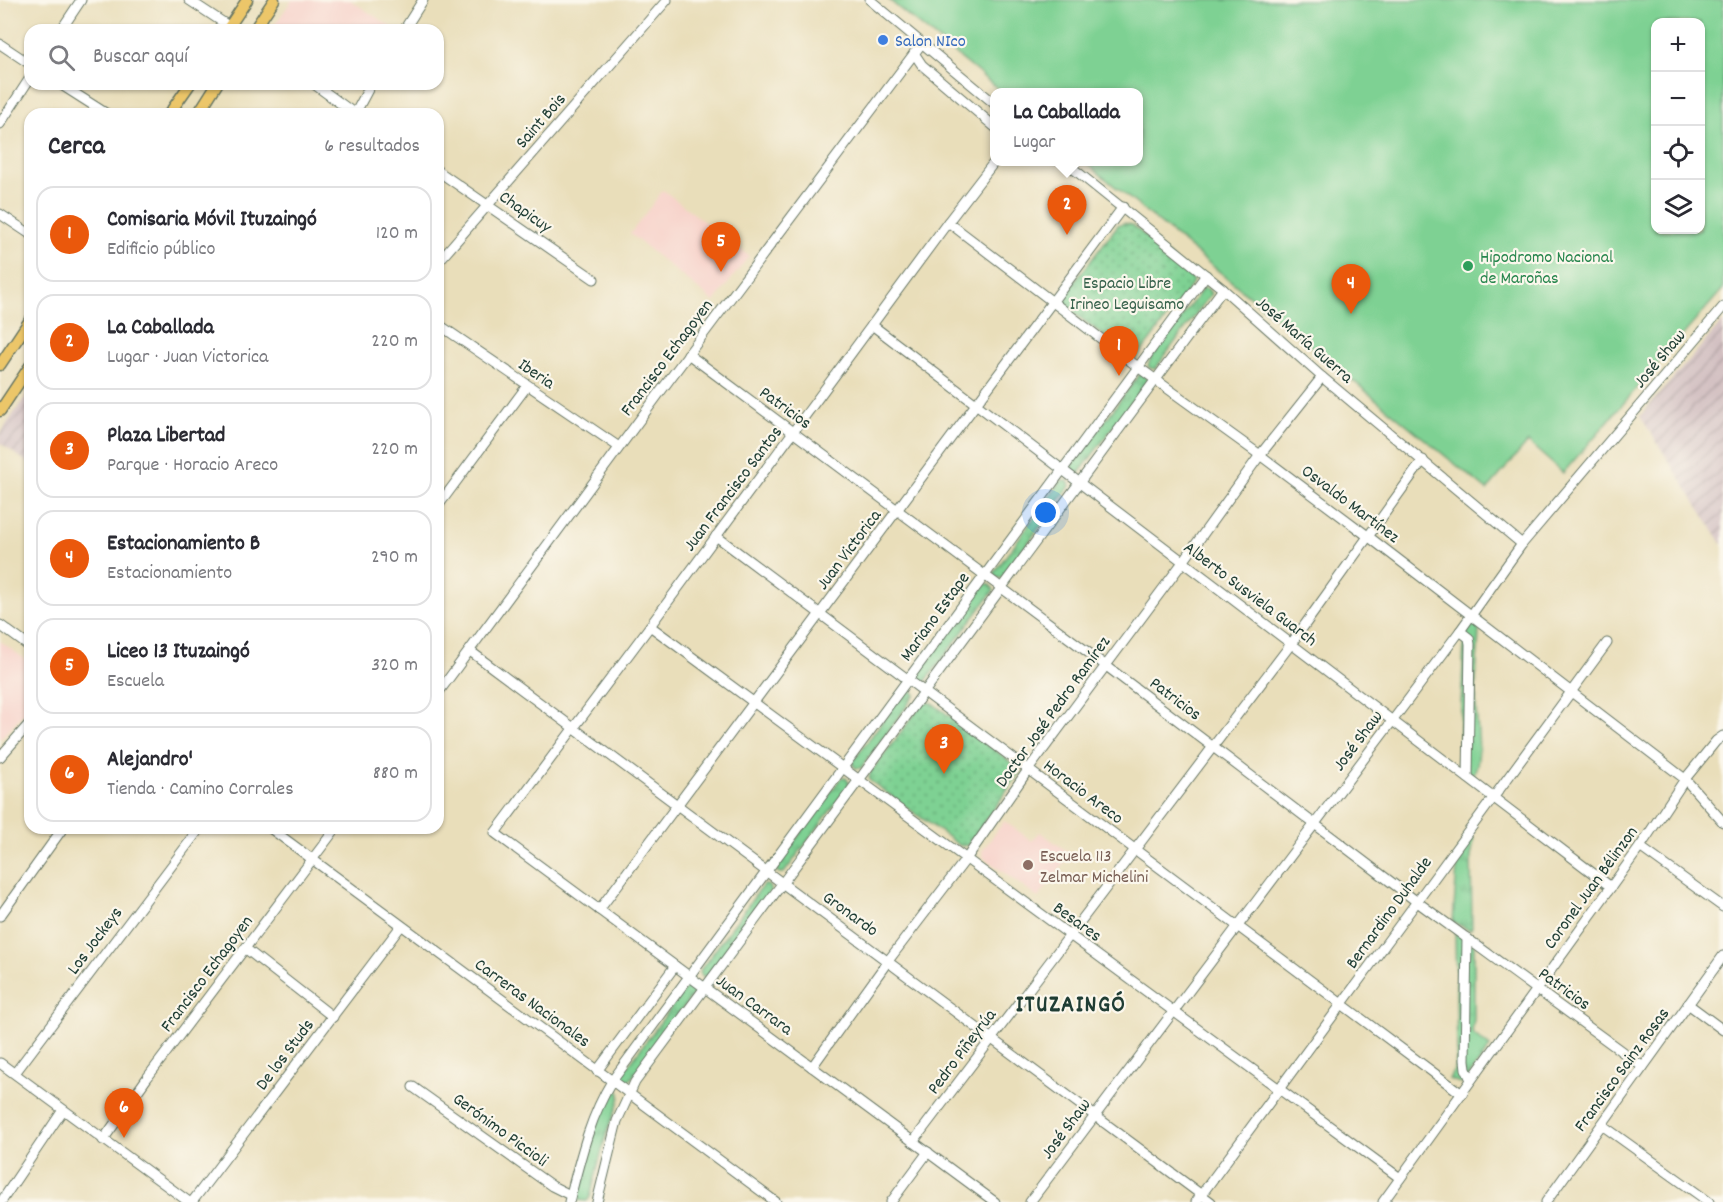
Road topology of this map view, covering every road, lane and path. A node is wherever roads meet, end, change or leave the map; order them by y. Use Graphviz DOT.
graph roads {
  1 [pos="81,0"];
  2 [pos="189,0"];
  3 [pos="247,0"];
  4 [pos="274,0"];
  5 [pos="423,0"];
  6 [pos="668,0"];
  7 [pos="870,0"];
  8 [pos="65,24"];
  9 [pos="223,24"];
  10 [pos="232,24"];
  11 [pos="258,24"];
  12 [pos="408,24"];
  13 [pos="922,43"];
  14 [pos="0,44"];
  15 [pos="914,53"];
  16 [pos="24,60"];
  17 [pos="24,87"];
  18 [pos="69,90"];
  19 [pos="186,90"];
  20 [pos="213,90"];
  21 [pos="322,90"];
  22 [pos="368,90"];
  23 [pos="990,100"];
  24 [pos="98,108"];
  25 [pos="173,108"];
  26 [pos="202,108"];
  27 [pos="347,108"];
  28 [pos="358,108"];
  29 [pos="0,124"];
  30 [pos="990,124"];
  31 [pos="992,166"];
  32 [pos="1070,166"];
  33 [pos="444,175"];
  34 [pos="488,205"];
  35 [pos="1123,207"];
  36 [pos="0,214"];
  37 [pos="948,222"];
  38 [pos="24,230"];
  39 [pos="444,255"];
  40 [pos="1206,275"];
  41 [pos="594,279"];
  42 [pos="1223,289"];
  43 [pos="1053,301"];
  44 [pos="1723,307"];
  45 [pos="872,325"];
  46 [pos="444,328"];
  47 [pos="24,332"];
  48 [pos="688,354"];
  49 [pos="0,365"];
  50 [pos="1138,367"];
  51 [pos="24,375"];
  52 [pos="1322,377"];
  53 [pos="1155,380"];
  54 [pos="527,386"];
  55 [pos="977,405"];
  56 [pos="0,411"];
  57 [pos="793,433"];
  58 [pos="619,447"];
  59 [pos="1260,455"];
  60 [pos="1423,460"];
  61 [pos="1062,470"];
  62 [pos="1079,483"];
  63 [pos="444,498"];
  64 [pos="898,511"];
  65 [pos="716,536"];
  66 [pos="1368,537"];
  67 [pos="1522,544"];
  68 [pos="1183,562"];
  69 [pos="985,575"];
  70 [pos="1001,588"];
  71 [pos="820,614"];
  72 [pos="1471,615"];
  73 [pos="0,626"];
  74 [pos="650,626"];
  75 [pos="1460,631"];
  76 [pos="24,643"];
  77 [pos="1607,643"];
  78 [pos="1291,644"];
  79 [pos="470,651"];
  80 [pos="1105,665"];
  81 [pos="908,679"];
  82 [pos="444,685"];
  83 [pos="1571,692"];
  84 [pos="925,693"];
  85 [pos="754,703"];
  86 [pos="1392,721"];
  87 [pos="573,727"];
  88 [pos="24,730"];
  89 [pos="1721,736"];
  90 [pos="1213,747"];
  91 [pos="0,757"];
  92 [pos="842,767"];
  93 [pos="1028,770"];
  94 [pos="1468,778"];
  95 [pos="1685,779"];
  96 [pos="859,780"];
  97 [pos="1492,797"];
  98 [pos="678,804"];
  99 [pos="1723,822"];
  100 [pos="1314,825"];
  101 [pos="495,833"];
  102 [pos="59,834"];
  103 [pos="195,834"];
  104 [pos="278,834"];
  105 [pos="332,834"];
  106 [pos="1640,847"];
  107 [pos="1134,850"];
  108 [pos="966,859"];
  109 [pos="312,860"];
  110 [pos="766,870"];
  111 [pos="783,883"];
  112 [pos="1611,887"];
  113 [pos="1416,901"];
  114 [pos="1723,907"];
  115 [pos="599,910"];
  116 [pos="0,916"];
  117 [pos="401,926"];
  118 [pos="1238,927"];
  119 [pos="1070,935"];
  120 [pos="1467,938"];
  121 [pos="246,949"];
  122 [pos="1723,956"];
  123 [pos="888,961"];
  124 [pos="675,966"];
  125 [pos="688,976"];
  126 [pos="705,988"];
  127 [pos="1537,989"];
  128 [pos="1341,1004"];
  129 [pos="1688,1004"];
  130 [pos="1174,1012"];
  131 [pos="333,1017"];
  132 [pos="1723,1030"];
  133 [pos="991,1038"];
  134 [pos="0,1063"];
  135 [pos="812,1067"];
  136 [pos="1643,1067"];
  137 [pos="597,1071"];
  138 [pos="15,1073"];
  139 [pos="1472,1080"];
  140 [pos="612,1081"];
  141 [pos="413,1087"];
  142 [pos="1279,1089"];
  143 [pos="629,1094"];
  144 [pos="1462,1094"];
  145 [pos="63,1110"];
  146 [pos="1096,1115"];
  147 [pos="1602,1125"];
  148 [pos="103,1140"];
  149 [pos="914,1142"];
  150 [pos="928,1152"];
  151 [pos="1400,1178"];
  152 [pos="569,1198"];
  153 [pos="1199,1198"];
  154 [pos="1,1202"];
  155 [pos="190,1202"];
  156 [pos="597,1202"];
  157 [pos="776,1202"];
  158 [pos="891,1202"];
  159 [pos="995,1202"];
  160 [pos="1030,1202"];
  161 [pos="1211,1202"];
  162 [pos="1383,1202"];
  163 [pos="1546,1202"];
  164 [pos="1708,1202"];
  1 -- 8 [label="street"];
  2 -- 9 [label="street"];
  3 -- 10 [label="main road"];
  4 -- 11 [label="main road"];
  5 -- 12 [label="street"];
  6 -- 34 [label="street, Saint Bois"];
  7 -- 13 [label="street"];
  13 -- 15 [label="street, Francisco Echagoyen"];
  13 -- 23 [label="street"];
  14 -- 16 [label="street"];
  15 -- 30 [label="street"];
  15 -- 48 [label="street, Francisco Echagoyen"];
  17 -- 29 [label="street"];
  18 -- 24 [label="street"];
  19 -- 25 [label="main road"];
  20 -- 26 [label="main road"];
  21 -- 27 [label="street"];
  22 -- 28 [label="street"];
  31 -- 37 [label="street, Juan Francisco Santos"];
  32 -- 35 [label="street, José María Guerra"];
  33 -- 34 [label="street, Chapicuy"];
  34 -- 39 [label="street, Saint Bois"];
  34 -- 41 [label="street, Chapicuy"];
  35 -- 40 [label="street, José María Guerra"];
  35 -- 43 [label="street, Juan Victorica"];
  36 -- 38 [label="street"];
  37 -- 43 [label="street, Osvaldo Martínez"];
  37 -- 45 [label="street, Juan Francisco Santos"];
  40 -- 42 [label="street, José María Guerra"];
  40 -- 50 [label="street, Mariano Estape"];
  42 -- 52 [label="street, José María Guerra"];
  42 -- 53 [label="street, Mariano Estape"];
  43 -- 50 [label="street, Osvaldo Martínez"];
  43 -- 55 [label="street, Juan Victorica"];
  44 -- 67 [label="street, José Shaw"];
  45 -- 55 [label="street, Alberto Susviela Guarch"];
  45 -- 57 [label="street, Juan Francisco Santos"];
  46 -- 54 [label="street, Iberia"];
  47 -- 49 [label="main road"];
  48 -- 57 [label="street, Patricios"];
  48 -- 58 [label="street, Francisco Echagoyen"];
  50 -- 53 [label="street, Osvaldo Martínez"];
  50 -- 61 [label="street, Mariano Estape"];
  51 -- 56 [label="main road"];
  52 -- 59 [label="street, Doctor José Pedro Ramírez"];
  52 -- 60 [label="street, José María Guerra"];
  53 -- 59 [label="street, Osvaldo Martínez"];
  53 -- 62 [label="street, Mariano Estape"];
  54 -- 58 [label="street, Iberia"];
  54 -- 63 [label="street"];
  55 -- 61 [label="street, Alberto Susviela Guarch"];
  55 -- 64 [label="street, Juan Victorica"];
  57 -- 64 [label="street, Patricios"];
  57 -- 65 [label="street, Juan Francisco Santos"];
  58 -- 79 [label="street, Francisco Echagoyen"];
  59 -- 66 [label="street, Osvaldo Martínez"];
  59 -- 68 [label="street, Doctor José Pedro Ramírez"];
  60 -- 66 [label="street, Pedro Piñeyrúa"];
  60 -- 67 [label="street, José María Guerra"];
  61 -- 62 [label="street, Alberto Susviela Guarch"];
  61 -- 69 [label="street, Mariano Estape"];
  62 -- 68 [label="street, Alberto Susviela Guarch"];
  62 -- 70 [label="street, Mariano Estape"];
  64 -- 69 [label="street, Patricios"];
  64 -- 71 [label="street, Juan Victorica"];
  65 -- 71 [label="street, Horacio Areco"];
  65 -- 74 [label="street, Juan Francisco Santos"];
  66 -- 72 [label="street, Osvaldo Martínez"];
  66 -- 78 [label="street, Pedro Piñeyrúa"];
  67 -- 72 [label="street, José Shaw"];
  68 -- 78 [label="street, Alberto Susviela Guarch"];
  68 -- 80 [label="street, Doctor José Pedro Ramírez"];
  69 -- 70 [label="street, Patricios"];
  69 -- 81 [label="street, Mariano Estape"];
  70 -- 80 [label="street, Patricios"];
  70 -- 84 [label="street, Mariano Estape"];
  71 -- 81 [label="street, Horacio Areco"];
  71 -- 85 [label="street, Juan Victorica"];
  72 -- 75 [label="street, José Shaw"];
  72 -- 83 [label="street, Osvaldo Martínez"];
  73 -- 76 [label="street"];
  74 -- 85 [label="street, Besares"];
  74 -- 87 [label="street, Juan Francisco Santos"];
  75 -- 86 [label="street, José Shaw"];
  75 -- 94 [label="street"];
  77 -- 83 [label="street, Bernardino Duhalde"];
  78 -- 86 [label="street, Alberto Susviela Guarch"];
  78 -- 90 [label="street, Pedro Piñeyrúa"];
  79 -- 82 [label="street, Francisco Echagoyen"];
  79 -- 87 [label="street, Gronardo"];
  80 -- 90 [label="street, Patricios"];
  80 -- 93 [label="street, Doctor José Pedro Ramírez"];
  81 -- 84 [label="street, Horacio Areco"];
  81 -- 92 [label="street, Mariano Estape"];
  83 -- 95 [label="street, Osvaldo Martínez"];
  83 -- 97 [label="street, Bernardino Duhalde"];
  84 -- 93 [label="street, Horacio Areco"];
  84 -- 96 [label="street, Mariano Estape"];
  85 -- 92 [label="street, Besares"];
  85 -- 98 [label="street, Juan Victorica"];
  86 -- 94 [label="street, Alberto Susviela Guarch"];
  86 -- 100 [label="street, José Shaw"];
  87 -- 98 [label="street, Gronardo"];
  87 -- 101 [label="street, Juan Francisco Santos"];
  88 -- 91 [label="street"];
  89 -- 95 [label="street, Coronel Juan Bélinzon"];
  90 -- 100 [label="street, Patricios"];
  90 -- 107 [label="street, Pedro Piñeyrúa"];
  92 -- 96 [label="street, Besares"];
  92 -- 110 [label="street, Mariano Estape"];
  93 -- 107 [label="street, Horacio Areco"];
  93 -- 108 [label="street, Doctor José Pedro Ramírez"];
  94 -- 97 [label="street, Alberto Susviela Guarch"];
  95 -- 99 [label="street, Osvaldo Martínez"];
  95 -- 106 [label="street, Coronel Juan Bélinzon"];
  96 -- 108 [label="street, Besares"];
  96 -- 111 [label="street, Mariano Estape"];
  97 -- 112 [label="street, Alberto Susviela Guarch"];
  97 -- 113 [label="street, Bernardino Duhalde"];
  98 -- 110 [label="street, Gronardo"];
  98 -- 115 [label="street, Juan Victorica"];
  100 -- 113 [label="street, Patricios"];
  100 -- 118 [label="street, José Shaw"];
  101 -- 115 [label="street, Juan Carrara"];
  102 -- 116 [label="street"];
  103 -- 138 [label="street, Los Jockeys"];
  104 -- 109 [label="street, Carreras Nacionales"];
  105 -- 109 [label="street, Francisco Echagoyen"];
  106 -- 112 [label="street, Coronel Juan Bélinzon"];
  106 -- 114 [label="street"];
  107 -- 118 [label="street, Horacio Areco"];
  107 -- 119 [label="street, Pedro Piñeyrúa"];
  108 -- 119 [label="street, Besares"];
  108 -- 123 [label="street, Doctor José Pedro Ramírez"];
  109 -- 117 [label="street, Carreras Nacionales"];
  109 -- 121 [label="street, Francisco Echagoyen"];
  110 -- 111 [label="street, Gronardo"];
  110 -- 125 [label="street, Mariano Estape"];
  111 -- 123 [label="street, Gronardo"];
  111 -- 126 [label="street, Mariano Estape"];
  112 -- 127 [label="street, Coronel Juan Bélinzon"];
  113 -- 120 [label="street, Patricios"];
  113 -- 128 [label="street, Bernardino Duhalde"];
  115 -- 124 [label="street, Juan Carrara"];
  117 -- 131 [label="street, De los Studs"];
  117 -- 137 [label="street, Carreras Nacionales"];
  118 -- 128 [label="street, Horacio Areco"];
  118 -- 130 [label="street, José Shaw"];
  119 -- 130 [label="street, Besares"];
  119 -- 133 [label="street, Pedro Piñeyrúa"];
  120 -- 127 [label="street, Patricios"];
  120 -- 139 [label="street"];
  121 -- 131 [label="street"];
  121 -- 148 [label="street, Francisco Echagoyen"];
  122 -- 129 [label="street, Francisco Sainz Rosas"];
  123 -- 133 [label="street, Gronardo"];
  123 -- 135 [label="street, Doctor José Pedro Ramírez"];
  124 -- 125 [label="street, Juan Carrara"];
  124 -- 137 [label="street"];
  125 -- 126 [label="street, Juan Carrara"];
  125 -- 140 [label="street, Mariano Estape"];
  126 -- 135 [label="street, Juan Carrara"];
  126 -- 143 [label="street, Mariano Estape"];
  127 -- 136 [label="street, Patricios"];
  127 -- 139 [label="street, Coronel Juan Bélinzon"];
  128 -- 142 [label="street, Bernardino Duhalde"];
  128 -- 144 [label="street, Horacio Areco"];
  129 -- 132 [label="street"];
  129 -- 136 [label="street, Francisco Sainz Rosas"];
  130 -- 142 [label="street, Besares"];
  130 -- 146 [label="street, José Shaw"];
  131 -- 155 [label="street, De los Studs"];
  133 -- 146 [label="street, Gronardo"];
  133 -- 149 [label="street, Pedro Piñeyrúa"];
  134 -- 138 [label="street"];
  135 -- 149 [label="street, Juan Carrara"];
  136 -- 147 [label="street, Francisco Sainz Rosas"];
  137 -- 140 [label="street, Carreras Nacionales"];
  138 -- 145 [label="street"];
  139 -- 144 [label="street, Coronel Juan Bélinzon"];
  140 -- 143 [label="street, Carreras Nacionales"];
  140 -- 152 [label="street, Mariano Estape"];
  141 -- 152 [label="street, Gerónimo Piccioli"];
  142 -- 151 [label="street, Besares"];
  142 -- 153 [label="street, Bernardino Duhalde"];
  143 -- 156 [label="street, Mariano Estape"];
  143 -- 157 [label="street, Carreras Nacionales"];
  144 -- 151 [label="street, Coronel Juan Bélinzon"];
  145 -- 148 [label="street"];
  145 -- 154 [label="street"];
  146 -- 153 [label="street, Gronardo"];
  146 -- 160 [label="street, José Shaw"];
  147 -- 163 [label="street, Francisco Sainz Rosas"];
  147 -- 164 [label="street"];
  148 -- 155 [label="street"];
  149 -- 150 [label="street, Juan Carrara"];
  150 -- 158 [label="street"];
  150 -- 159 [label="street, Juan Carrara"];
  151 -- 162 [label="street, Coronel Juan Bélinzon"];
  153 -- 161 [label="street, Gronardo"];
}
